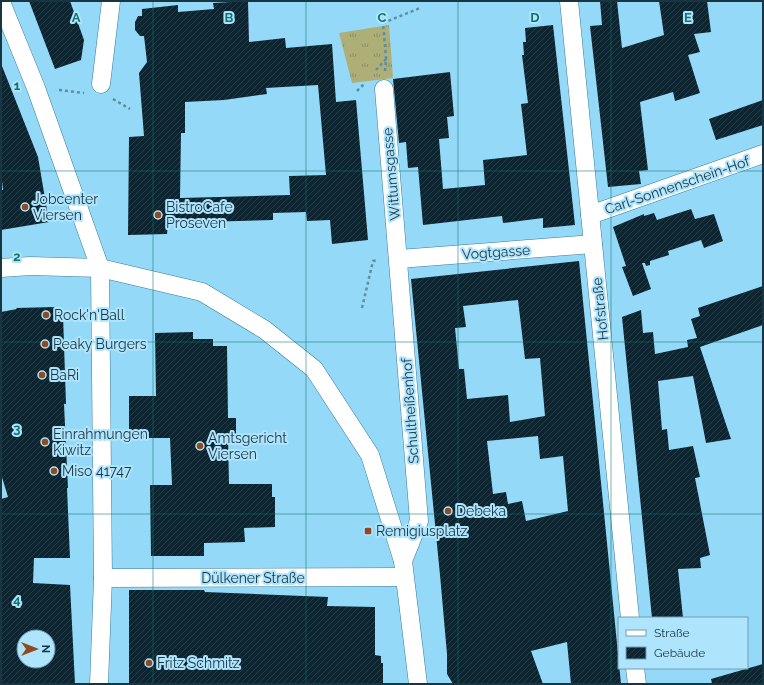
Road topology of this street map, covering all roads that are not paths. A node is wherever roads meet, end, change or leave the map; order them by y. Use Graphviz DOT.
graph roads {
  1 [pos="111,1"];
  2 [pos="569,1"];
  3 [pos="1,2"];
  4 [pos="384,89"];
  5 [pos="100,92"];
  6 [pos="763,154"];
  7 [pos="590,215"];
  8 [pos="593,244"];
  9 [pos="399,259"];
  10 [pos="1,268"];
  11 [pos="100,268"];
  12 [pos="403,569"];
  13 [pos="103,578"];
  14 [pos="630,617"];
  15 [pos="635,669"];
  16 [pos="99,684"];
  17 [pos="418,684"];
  18 [pos="637,684"];
  1 -- 5 [label="street"];
  2 -- 7 [label="street, Hofstraße"];
  3 -- 11 [label="street"];
  4 -- 9 [label="street, Wittumsgasse"];
  6 -- 7 [label="street, Carl-Sonnenschein-Hof"];
  7 -- 8 [label="street, Hofstraße"];
  8 -- 9 [label="street, Vogtgasse"];
  8 -- 14 [label="street, Hofstraße"];
  9 -- 12 [label="street, Schultheißenhof"];
  10 -- 11 [label="street, Schultheißenhof"];
  11 -- 12 [label="street, Schultheißenhof"];
  11 -- 13 [label="street"];
  12 -- 13 [label="street, Dülkener Straße"];
  12 -- 17 [label="street, Schultheißenhof"];
  13 -- 16 [label="street"];
  15 -- 18 [label="street"];
}
